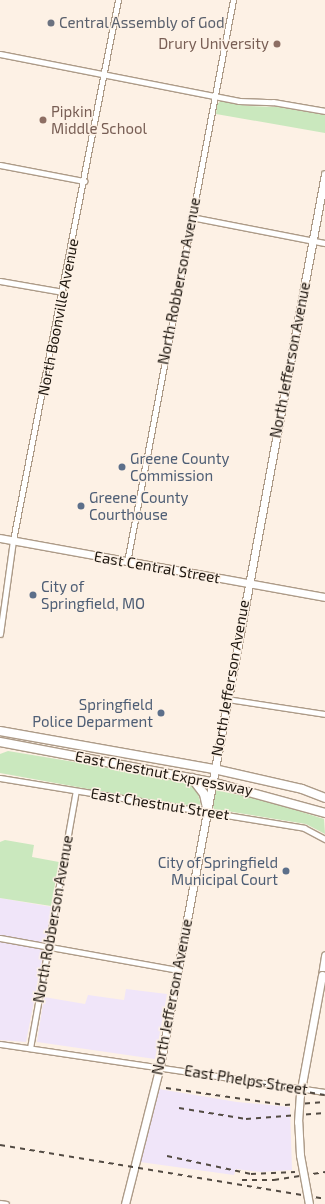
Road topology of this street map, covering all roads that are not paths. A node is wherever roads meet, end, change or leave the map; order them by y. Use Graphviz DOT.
graph roads {
  1 [pos="118,0"];
  2 [pos="233,0"];
  3 [pos="0,54"];
  4 [pos="104,74"];
  5 [pos="214,97"];
  6 [pos="325,111"];
  7 [pos="0,165"];
  8 [pos="325,174"];
  9 [pos="84,181"];
  10 [pos="191,217"];
  11 [pos="312,242"];
  12 [pos="325,243"];
  13 [pos="0,281"];
  14 [pos="63,292"];
  15 [pos="0,538"];
  16 [pos="13,540"];
  17 [pos="127,562"];
  18 [pos="247,583"];
  19 [pos="325,597"];
  20 [pos="0,634"];
  21 [pos="227,699"];
  22 [pos="325,714"];
  23 [pos="0,731"];
  24 [pos="0,742"];
  25 [pos="18,745"];
  26 [pos="0,750"];
  27 [pos="214,769"];
  28 [pos="0,778"];
  29 [pos="192,778"];
  30 [pos="212,782"];
  31 [pos="76,791"];
  32 [pos="325,798"];
  33 [pos="206,811"];
  34 [pos="325,813"];
  35 [pos="325,839"];
  36 [pos="0,938"];
  37 [pos="49,946"];
  38 [pos="325,959"];
  39 [pos="177,970"];
  40 [pos="0,1044"];
  41 [pos="30,1048"];
  42 [pos="160,1066"];
  43 [pos="325,1092"];
  44 [pos="0,1203"];
  45 [pos="6,1204"];
  46 [pos="125,1204"];
  47 [pos="308,1204"];
  1 -- 4 [label="street, North Boonville Avenue"];
  2 -- 5 [label="street, North Robberson Avenue"];
  3 -- 4 [label="street"];
  4 -- 5 [label="street"];
  4 -- 9 [label="street, North Boonville Avenue"];
  5 -- 6 [label="street"];
  5 -- 10 [label="street, North Robberson Avenue"];
  7 -- 9 [label="street"];
  8 -- 11 [label="main road, North Jefferson Avenue"];
  9 -- 14 [label="street, North Boonville Avenue"];
  10 -- 11 [label="street"];
  10 -- 17 [label="street, North Robberson Avenue"];
  11 -- 12 [label="street"];
  11 -- 18 [label="main road, North Jefferson Avenue"];
  13 -- 14 [label="street"];
  14 -- 16 [label="street, North Boonville Avenue"];
  15 -- 16 [label="main road, East Central Street"];
  16 -- 17 [label="main road, East Central Street"];
  16 -- 20 [label="street, North Boonville Avenue"];
  17 -- 18 [label="main road, East Central Street"];
  18 -- 19 [label="main road, East Central Street"];
  18 -- 21 [label="main road, North Jefferson Avenue"];
  21 -- 22 [label="street"];
  21 -- 27 [label="main road, North Jefferson Avenue"];
  23 -- 27 [label="main road, East Chestnut Expressway"];
  24 -- 25 [label="main road, East Chestnut Expressway"];
  25 -- 26 [label="main road"];
  25 -- 29 [label="main road, East Chestnut Expressway"];
  27 -- 30 [label="main road, North Jefferson Avenue"];
  27 -- 32 [label="main road, East Chestnut Expressway"];
  28 -- 31 [label="street, East Chestnut Street"];
  29 -- 30 [label="main road, East Chestnut Expressway"];
  29 -- 33 [label="main road"];
  30 -- 33 [label="main road, North Jefferson Avenue"];
  30 -- 34 [label="main road, East Chestnut Expressway"];
  31 -- 33 [label="street, East Chestnut Street"];
  31 -- 37 [label="street, North Robberson Avenue"];
  33 -- 35 [label="street, East Chestnut Street"];
  33 -- 39 [label="main road, North Jefferson Avenue"];
  36 -- 37 [label="street"];
  37 -- 39 [label="street"];
  37 -- 41 [label="street, North Robberson Avenue"];
  38 -- 47 [label="main road, bridge"];
  39 -- 42 [label="main road, North Jefferson Avenue"];
  40 -- 41 [label="street, East Phelps Street"];
  41 -- 42 [label="street, East Phelps Street"];
  42 -- 43 [label="street, East Phelps Street"];
  42 -- 46 [label="main road, North Jefferson Avenue"];
  44 -- 45 [label="street"];
}
